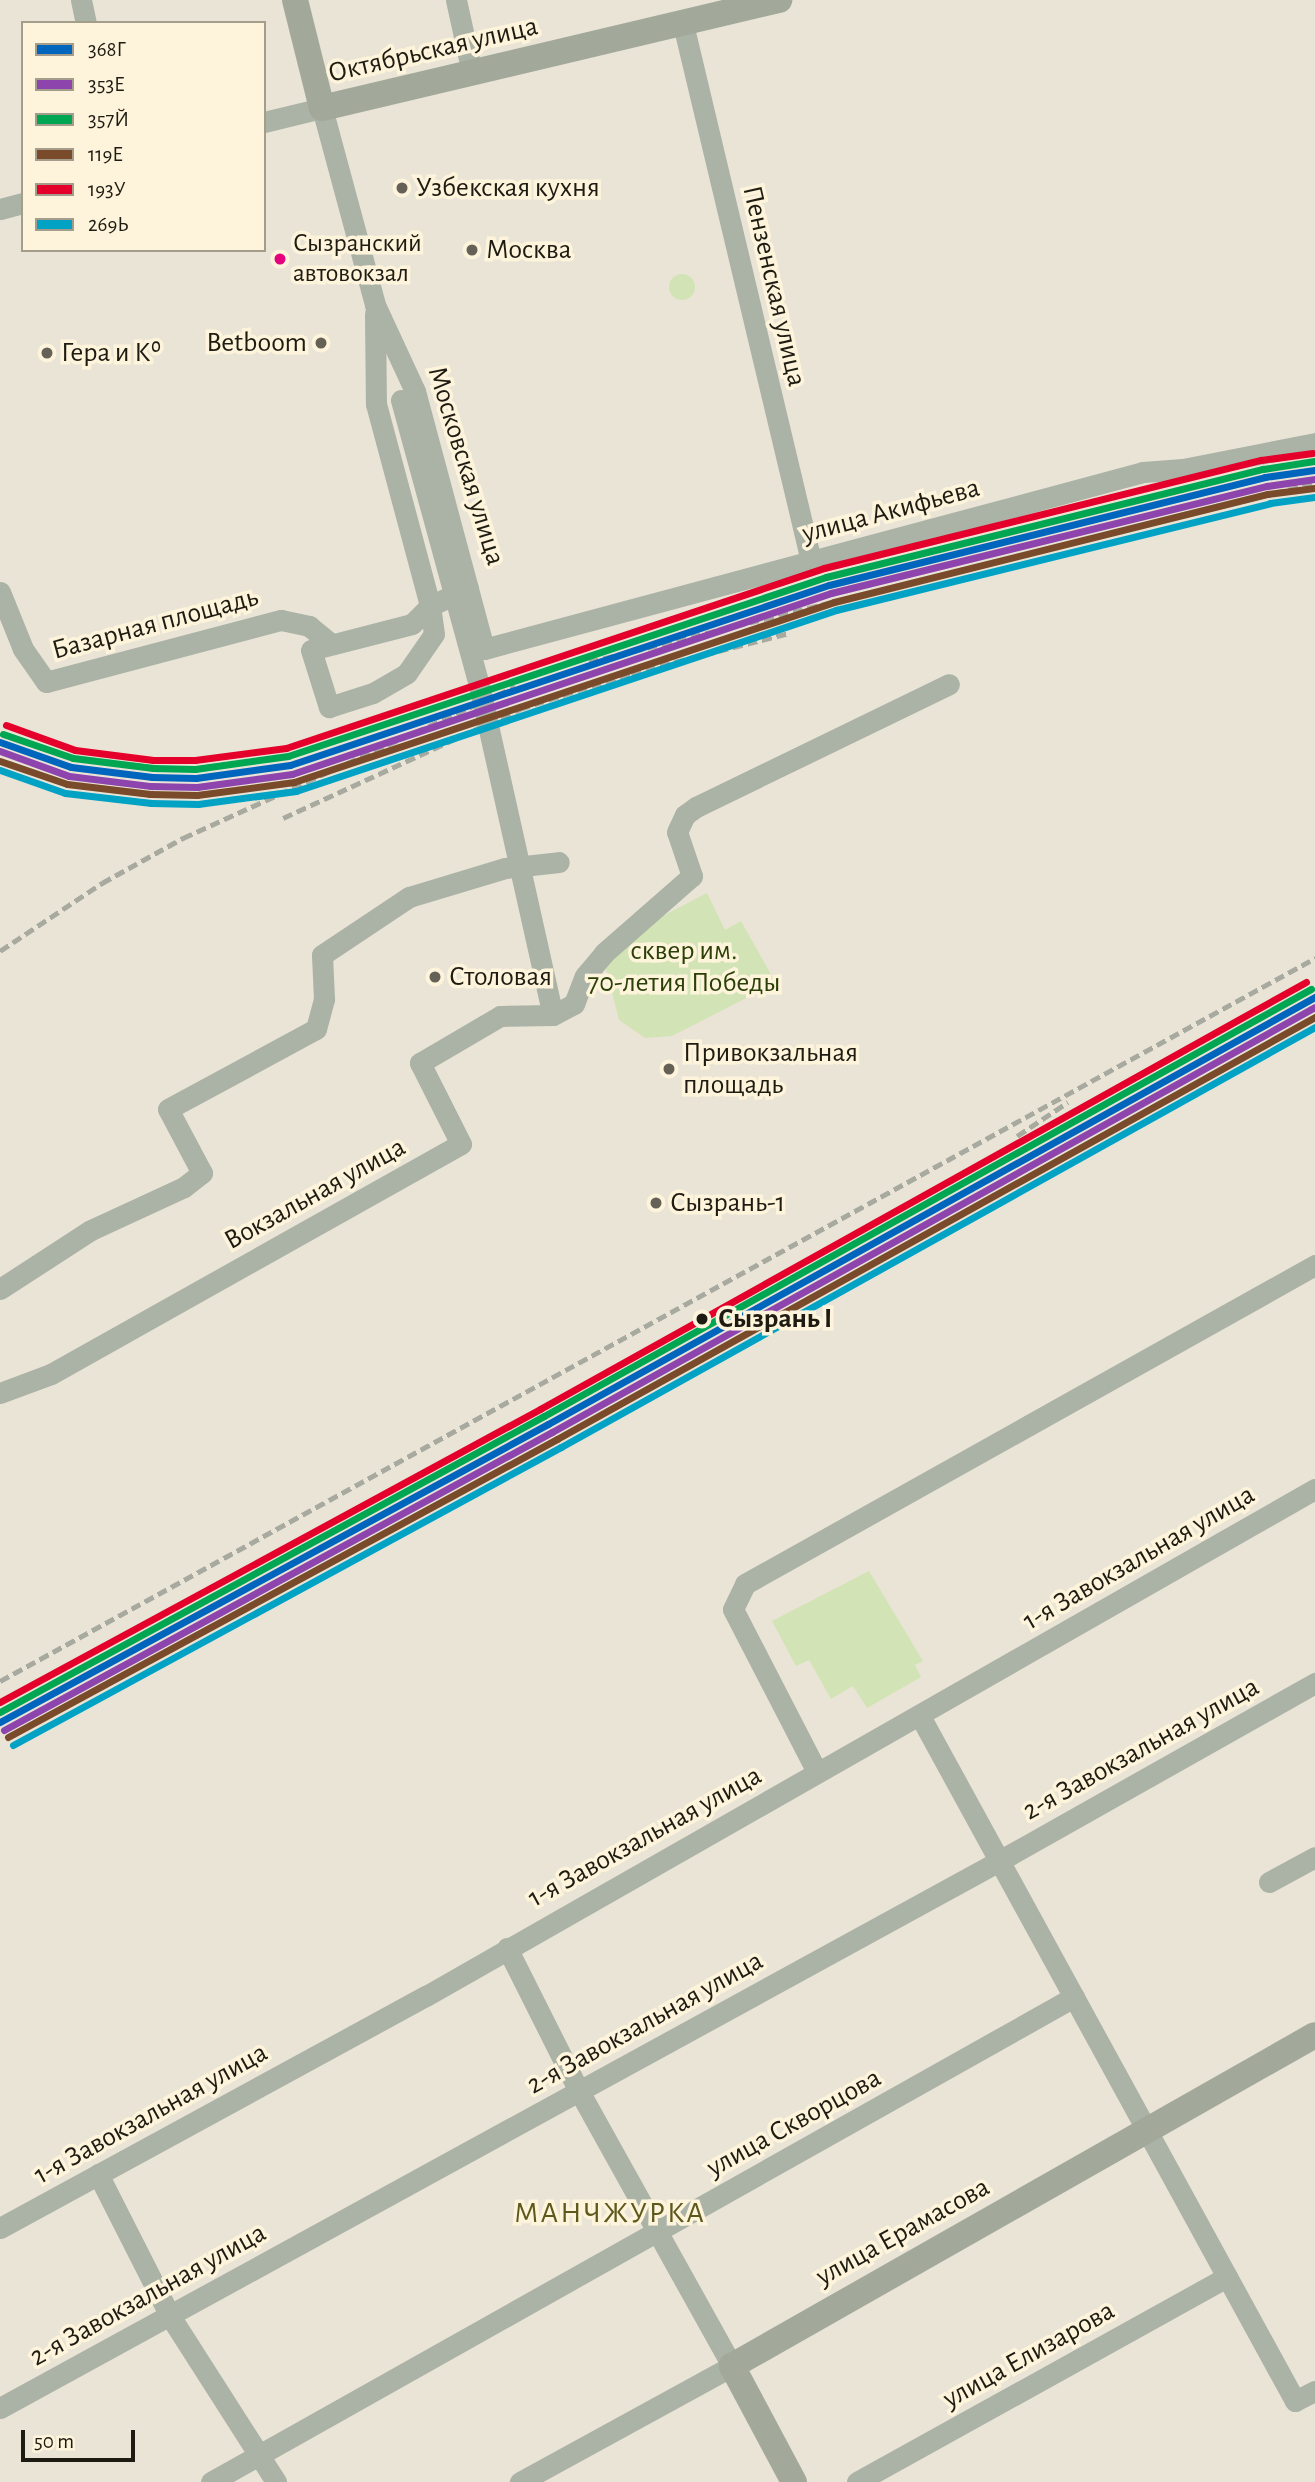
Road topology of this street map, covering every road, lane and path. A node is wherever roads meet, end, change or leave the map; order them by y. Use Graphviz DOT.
graph roads {
  1 [pos="81,0"];
  2 [pos="295,0"];
  3 [pos="456,0"];
  4 [pos="779,0"];
  5 [pos="86,21"];
  6 [pos="683,24"];
  7 [pos="472,73"];
  8 [pos="322,108"];
  9 [pos="266,122"];
  10 [pos="21,203"];
  11 [pos="0,208"];
  12 [pos="375,305"];
  13 [pos="1315,443"];
  14 [pos="811,561"];
  15 [pos="469,588"];
  16 [pos="0,592"];
  17 [pos="430,606"];
  18 [pos="331,644"];
  19 [pos="484,649"];
  20 [pos="949,684"];
  21 [pos="559,862"];
  22 [pos="545,1015"];
  23 [pos="1315,1265"];
  24 [pos="0,1289"];
  25 [pos="0,1393"];
  26 [pos="1315,1489"];
  27 [pos="1315,1682"];
  28 [pos="920,1716"];
  29 [pos="817,1772"];
  30 [pos="1315,1857"];
  31 [pos="999,1861"];
  32 [pos="1269,1882"];
  33 [pos="506,1948"];
  34 [pos="1074,1997"];
  35 [pos="1315,2035"];
  36 [pos="579,2091"];
  37 [pos="1147,2131"];
  38 [pos="97,2174"];
  39 [pos="0,2228"];
  40 [pos="657,2232"];
  41 [pos="1227,2277"];
  42 [pos="170,2316"];
  43 [pos="732,2366"];
  44 [pos="1315,2391"];
  45 [pos="0,2408"];
  46 [pos="260,2455"];
  47 [pos="211,2482"];
  48 [pos="276,2482"];
  49 [pos="520,2482"];
  50 [pos="794,2482"];
  51 [pos="857,2482"];
  1 -- 5 [label="street"];
  2 -- 8 [label="main road, Московская улица"];
  3 -- 7 [label="street"];
  4 -- 6 [label="main road, Октябрьская улица"];
  6 -- 7 [label="main road, Октябрьская улица"];
  6 -- 14 [label="street, Пензенская улица"];
  7 -- 8 [label="main road, Октябрьская улица"];
  8 -- 9 [label="street, Октябрьская улица"];
  8 -- 12 [label="street, Московская улица"];
  10 -- 11 [label="street"];
  12 -- 15 [label="street, Московская улица"];
  12 -- 17 [label="street, Московская улица"];
  12 -- 22 [label="street, Московская улица, bridge"];
  13 -- 14 [label="street, улица Акифьева"];
  14 -- 19 [label="street, улица Акифьева"];
  15 -- 17 [label="street"];
  15 -- 19 [label="street, Московская улица"];
  16 -- 18 [label="street, Базарная площадь"];
  17 -- 18 [label="street"];
  17 -- 18 [label="street, Московская улица"];
  20 -- 22 [label="street"];
  21 -- 24 [label="street"];
  22 -- 25 [label="street, Вокзальная улица"];
  23 -- 29 [label="street"];
  26 -- 28 [label="street, 1-я Завокзальная улица"];
  27 -- 31 [label="street, 2-я Завокзальная улица"];
  28 -- 29 [label="street, 1-я Завокзальная улица"];
  28 -- 31 [label="street"];
  29 -- 33 [label="street, 1-я Завокзальная улица"];
  30 -- 32 [label="street"];
  31 -- 34 [label="street"];
  31 -- 36 [label="street, 2-я Завокзальная улица"];
  33 -- 36 [label="street"];
  33 -- 38 [label="street, 1-я Завокзальная улица"];
  34 -- 37 [label="street"];
  34 -- 40 [label="street, улица Скворцова"];
  35 -- 37 [label="main road, улица Ерамасова"];
  36 -- 40 [label="street"];
  36 -- 42 [label="street, 2-я Завокзальная улица"];
  37 -- 41 [label="street"];
  37 -- 43 [label="main road, улица Ерамасова"];
  38 -- 39 [label="street, 1-я Завокзальная улица"];
  38 -- 42 [label="street"];
  40 -- 43 [label="street"];
  40 -- 46 [label="street, улица Скворцова"];
  41 -- 44 [label="street"];
  41 -- 51 [label="street, улица Елизарова"];
  42 -- 45 [label="street, 2-я Завокзальная улица"];
  42 -- 46 [label="street"];
  43 -- 49 [label="street, улица Ерамасова"];
  43 -- 50 [label="main road"];
  46 -- 47 [label="street, улица Скворцова"];
  46 -- 48 [label="street"];
}
